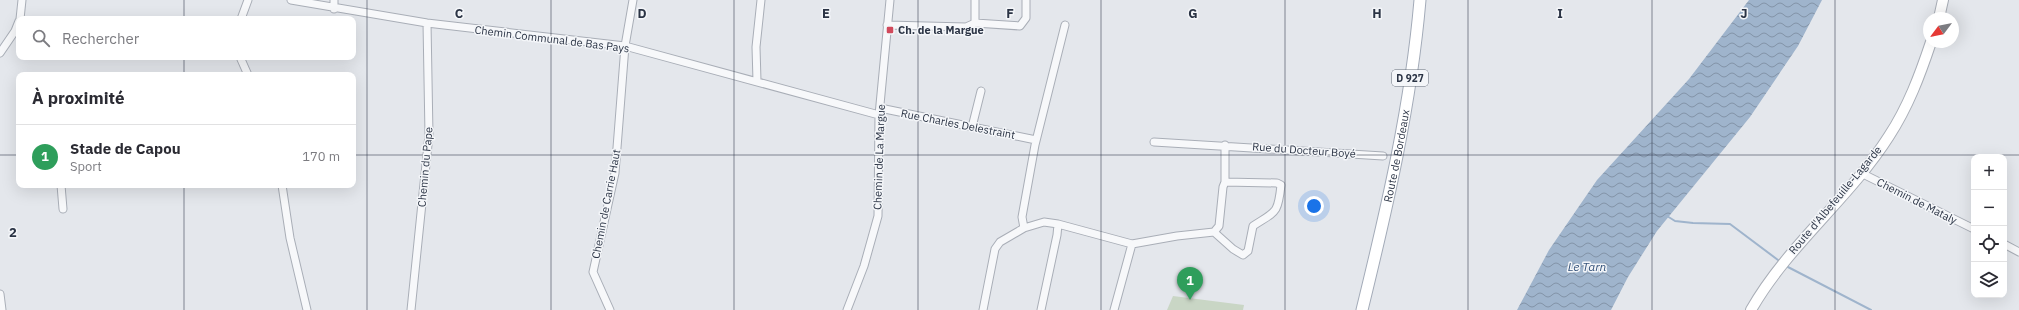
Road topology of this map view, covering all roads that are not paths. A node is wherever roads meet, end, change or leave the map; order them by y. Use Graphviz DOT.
graph roads {
  1 [pos="22,0"];
  2 [pos="248,0"];
  3 [pos="290,0"];
  4 [pos="334,0"];
  5 [pos="633,0"];
  6 [pos="761,0"];
  7 [pos="890,0"];
  8 [pos="975,0"];
  9 [pos="1026,0"];
  10 [pos="1420,0"];
  11 [pos="1943,0"];
  12 [pos="334,9"];
  13 [pos="1940,12"];
  14 [pos="20,16"];
  15 [pos="242,16"];
  16 [pos="427,23"];
  17 [pos="975,23"];
  18 [pos="886,25"];
  19 [pos="1065,25"];
  20 [pos="16,28"];
  21 [pos="625,46"];
  22 [pos="1929,48"];
  23 [pos="0,53"];
  24 [pos="241,60"];
  25 [pos="247,72"];
  26 [pos="757,80"];
  27 [pos="981,91"];
  28 [pos="880,112"];
  29 [pos="972,127"];
  30 [pos="1036,140"];
  31 [pos="1154,142"];
  32 [pos="1225,145"];
  33 [pos="1383,156"];
  34 [pos="1861,173"];
  35 [pos="1225,182"];
  36 [pos="61,188"];
  37 [pos="282,188"];
  38 [pos="63,209"];
  39 [pos="1058,224"];
  40 [pos="1024,228"];
  41 [pos="1971,228"];
  42 [pos="1214,232"];
  43 [pos="1132,244"];
  44 [pos="2007,246"];
  45 [pos="2019,252"];
  46 [pos="0,294"];
  47 [pos="2,310"];
  48 [pos="307,310"];
  49 [pos="411,310"];
  50 [pos="610,310"];
  51 [pos="847,310"];
  52 [pos="983,310"];
  53 [pos="1041,310"];
  54 [pos="1114,310"];
  55 [pos="1362,310"];
  56 [pos="1751,310"];
  1 -- 14 [label="street"];
  2 -- 15 [label="street"];
  3 -- 12 [label="street, Chemin Communal de Bas Pays"];
  4 -- 12 [label="street"];
  5 -- 21 [label="street, Chemin de Carrie Haut"];
  6 -- 26 [label="street"];
  7 -- 18 [label="street, Chemin de La Margue"];
  8 -- 17 [label="street"];
  9 -- 17 [label="street"];
  10 -- 55 [label="main road, Route de Bordeaux / D 927"];
  11 -- 13 [label="main road"];
  12 -- 16 [label="street, Chemin Communal de Bas Pays"];
  16 -- 21 [label="street, Chemin Communal de Bas Pays"];
  16 -- 49 [label="street, Chemin du Pape"];
  17 -- 18 [label="street"];
  18 -- 28 [label="street, Chemin de La Margue"];
  19 -- 30 [label="street"];
  20 -- 23 [label="street"];
  21 -- 26 [label="street, Chemin Communal de Bas Pays"];
  21 -- 50 [label="street, Chemin de Carrie Haut"];
  22 -- 34 [label="main road, Route d'Albefeuille-Lagarde"];
  24 -- 25 [label="street"];
  26 -- 28 [label="street, Chemin Communal de Bas Pays"];
  27 -- 29 [label="street"];
  28 -- 29 [label="street, Rue Charles Delestraint"];
  28 -- 51 [label="street, Chemin de La Margue"];
  29 -- 30 [label="street, Rue Charles Delestraint"];
  30 -- 40 [label="street"];
  31 -- 32 [label="street, Rue du Docteur Boyé"];
  32 -- 33 [label="street, Rue du Docteur Boyé"];
  32 -- 35 [label="street"];
  34 -- 41 [label="street, Chemin de Mataly"];
  34 -- 56 [label="main road, Route d'Albefeuille-Lagarde"];
  35 -- 42 [label="street"];
  35 -- 42 [label="street"];
  36 -- 38 [label="street"];
  37 -- 48 [label="street"];
  39 -- 40 [label="street"];
  39 -- 43 [label="street"];
  39 -- 53 [label="street"];
  40 -- 52 [label="street"];
  42 -- 43 [label="street"];
  43 -- 54 [label="street"];
  44 -- 45 [label="street"];
  46 -- 47 [label="street"];
}
